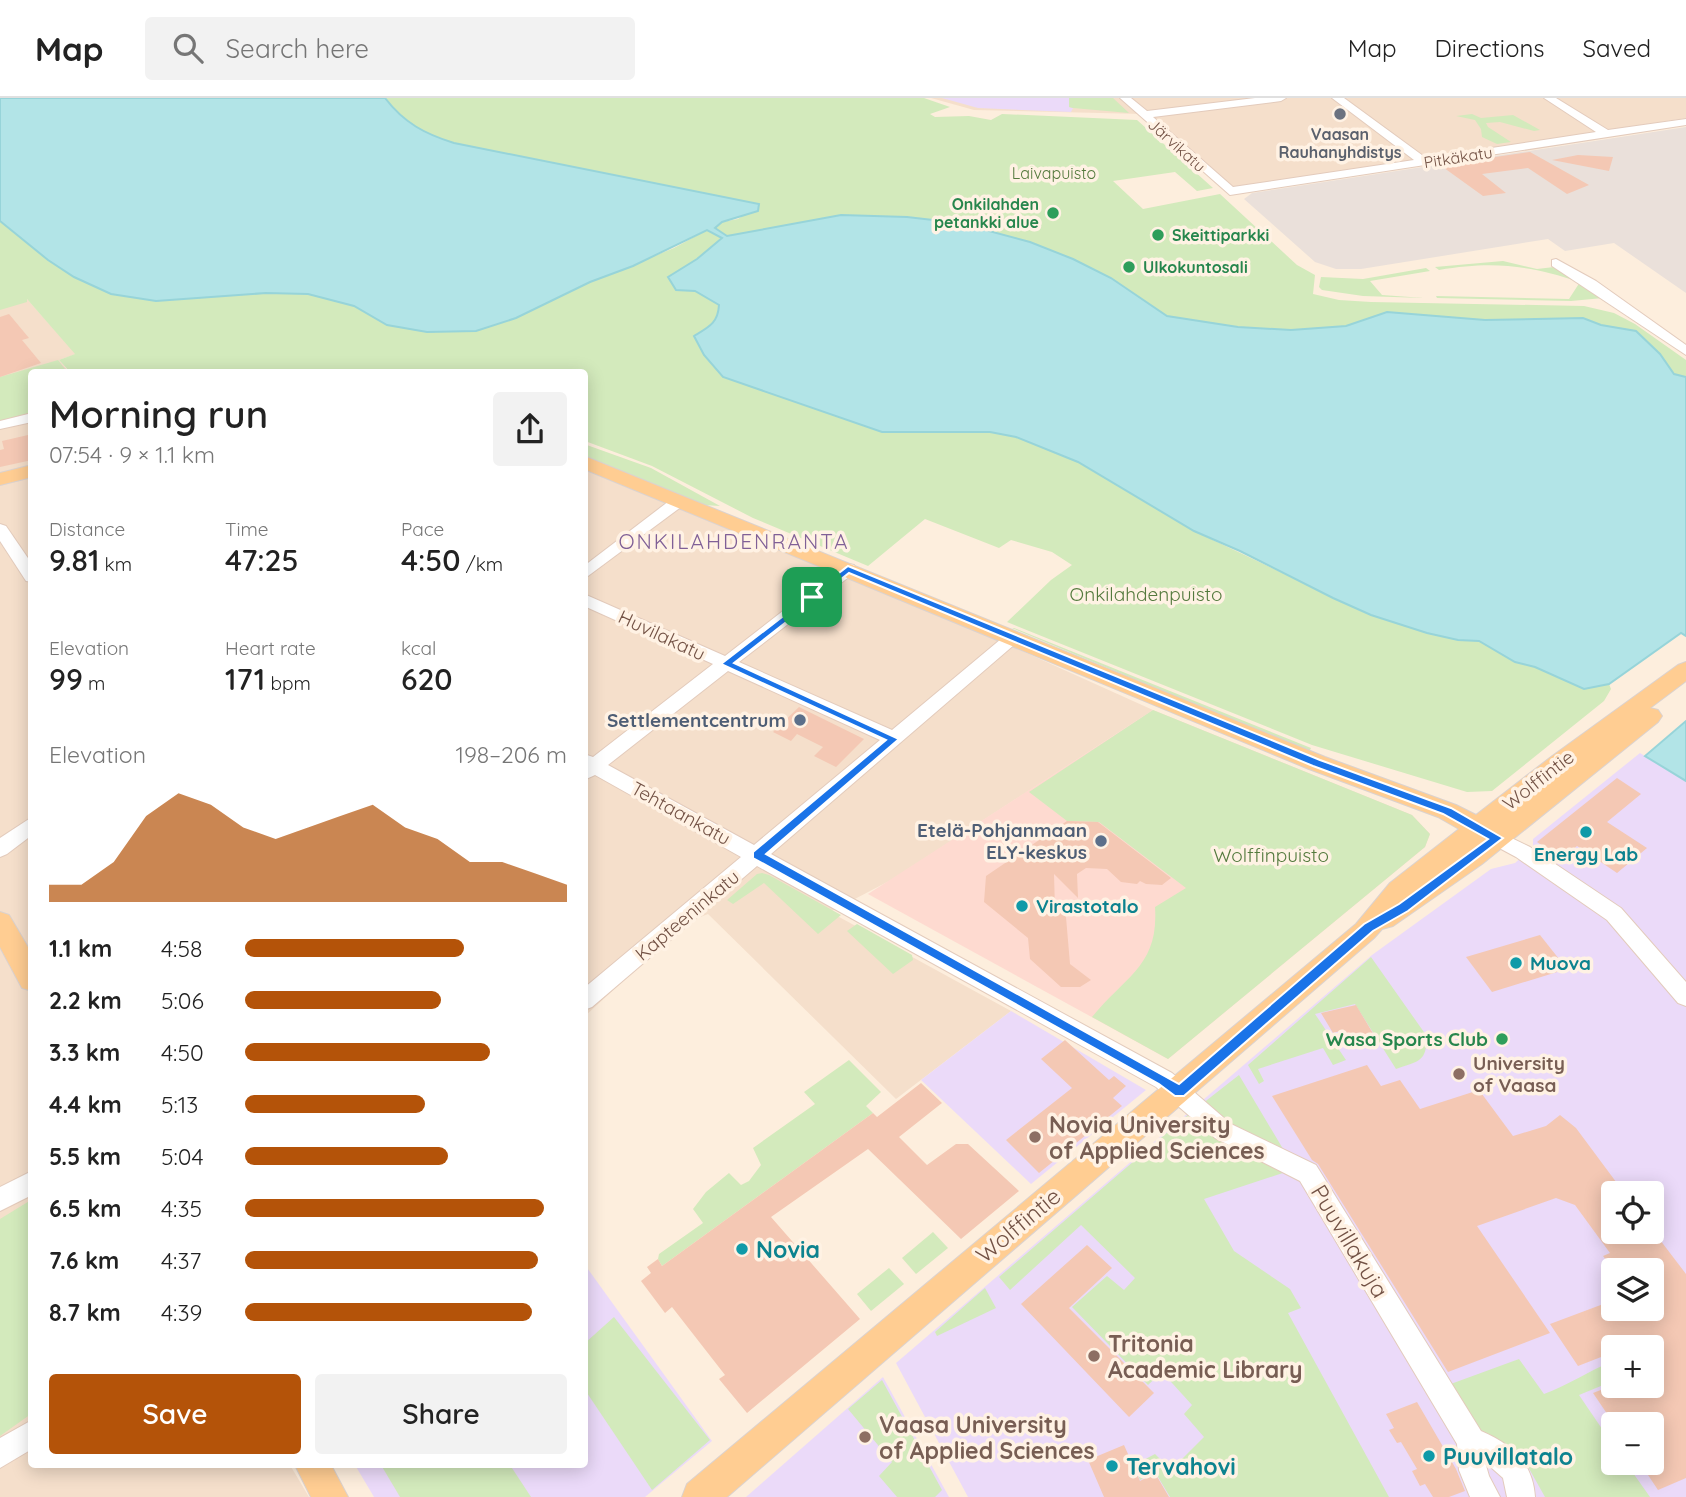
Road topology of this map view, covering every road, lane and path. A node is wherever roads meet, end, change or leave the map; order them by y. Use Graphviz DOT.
graph roads {
  1 [pos="1125,98"];
  2 [pos="1281,98"];
  3 [pos="1336,98"];
  4 [pos="1549,98"];
  5 [pos="1144,115"];
  6 [pos="1686,122"];
  7 [pos="1606,134"];
  8 [pos="1423,162"];
  9 [pos="1230,191"];
  10 [pos="1556,263"];
  11 [pos="1686,351"];
  12 [pos="28,418"];
  13 [pos="0,425"];
  14 [pos="588,464"];
  15 [pos="28,472"];
  16 [pos="0,479"];
  17 [pos="679,500"];
  18 [pos="0,529"];
  19 [pos="848,569"];
  20 [pos="28,571"];
  21 [pos="588,571"];
  22 [pos="588,601"];
  23 [pos="1013,638"];
  24 [pos="726,664"];
  25 [pos="1686,670"];
  26 [pos="1686,689"];
  27 [pos="894,739"];
  28 [pos="588,767"];
  29 [pos="28,827"];
  30 [pos="1487,833"];
  31 [pos="0,849"];
  32 [pos="757,855"];
  33 [pos="0,922"];
  34 [pos="28,973"];
  35 [pos="1686,997"];
  36 [pos="588,998"];
  37 [pos="1180,1092"];
  38 [pos="28,1184"];
  39 [pos="0,1200"];
  40 [pos="28,1436"];
  41 [pos="1471,1441"];
  42 [pos="0,1454"];
  43 [pos="314,1468"];
  44 [pos="330,1497"];
  45 [pos="700,1497"];
  46 [pos="1486,1497"];
  47 [pos="1521,1497"];
  1 -- 5 [label="street, Järvikatu"];
  2 -- 5 [label="street"];
  3 -- 8 [label="street"];
  4 -- 7 [label="street"];
  5 -- 9 [label="street, Järvikatu"];
  6 -- 7 [label="street, Pitkäkatu"];
  7 -- 8 [label="street, Pitkäkatu"];
  8 -- 9 [label="street, Pitkäkatu"];
  10 -- 11 [label="street"];
  12 -- 13 [label="street"];
  14 -- 17 [label="main road"];
  15 -- 16 [label="main road"];
  17 -- 19 [label="main road"];
  17 -- 21 [label="street"];
  18 -- 20 [label="street"];
  19 -- 23 [label="main road"];
  19 -- 24 [label="street"];
  22 -- 24 [label="street, Huvilakatu"];
  23 -- 27 [label="street, Kapteeninkatu"];
  23 -- 30 [label="main road"];
  24 -- 27 [label="street, Huvilakatu"];
  24 -- 28 [label="street"];
  25 -- 30 [label="main road, Wolffintie"];
  26 -- 30 [label="main road, Wolffintie"];
  27 -- 32 [label="street, Kapteeninkatu"];
  28 -- 32 [label="street, Tehtaankatu"];
  29 -- 31 [label="street"];
  30 -- 35 [label="street"];
  30 -- 37 [label="main road, Wolffintie"];
  32 -- 36 [label="street, Kapteeninkatu"];
  32 -- 37 [label="street, Tehtaankatu"];
  33 -- 34 [label="main road"];
  37 -- 41 [label="street, Puuvillakuja"];
  37 -- 45 [label="main road, Wolffintie"];
  38 -- 39 [label="street"];
  40 -- 42 [label="street"];
  41 -- 46 [label="street, Puuvillakuja"];
  41 -- 47 [label="street"];
  43 -- 44 [label="main road"];
}
